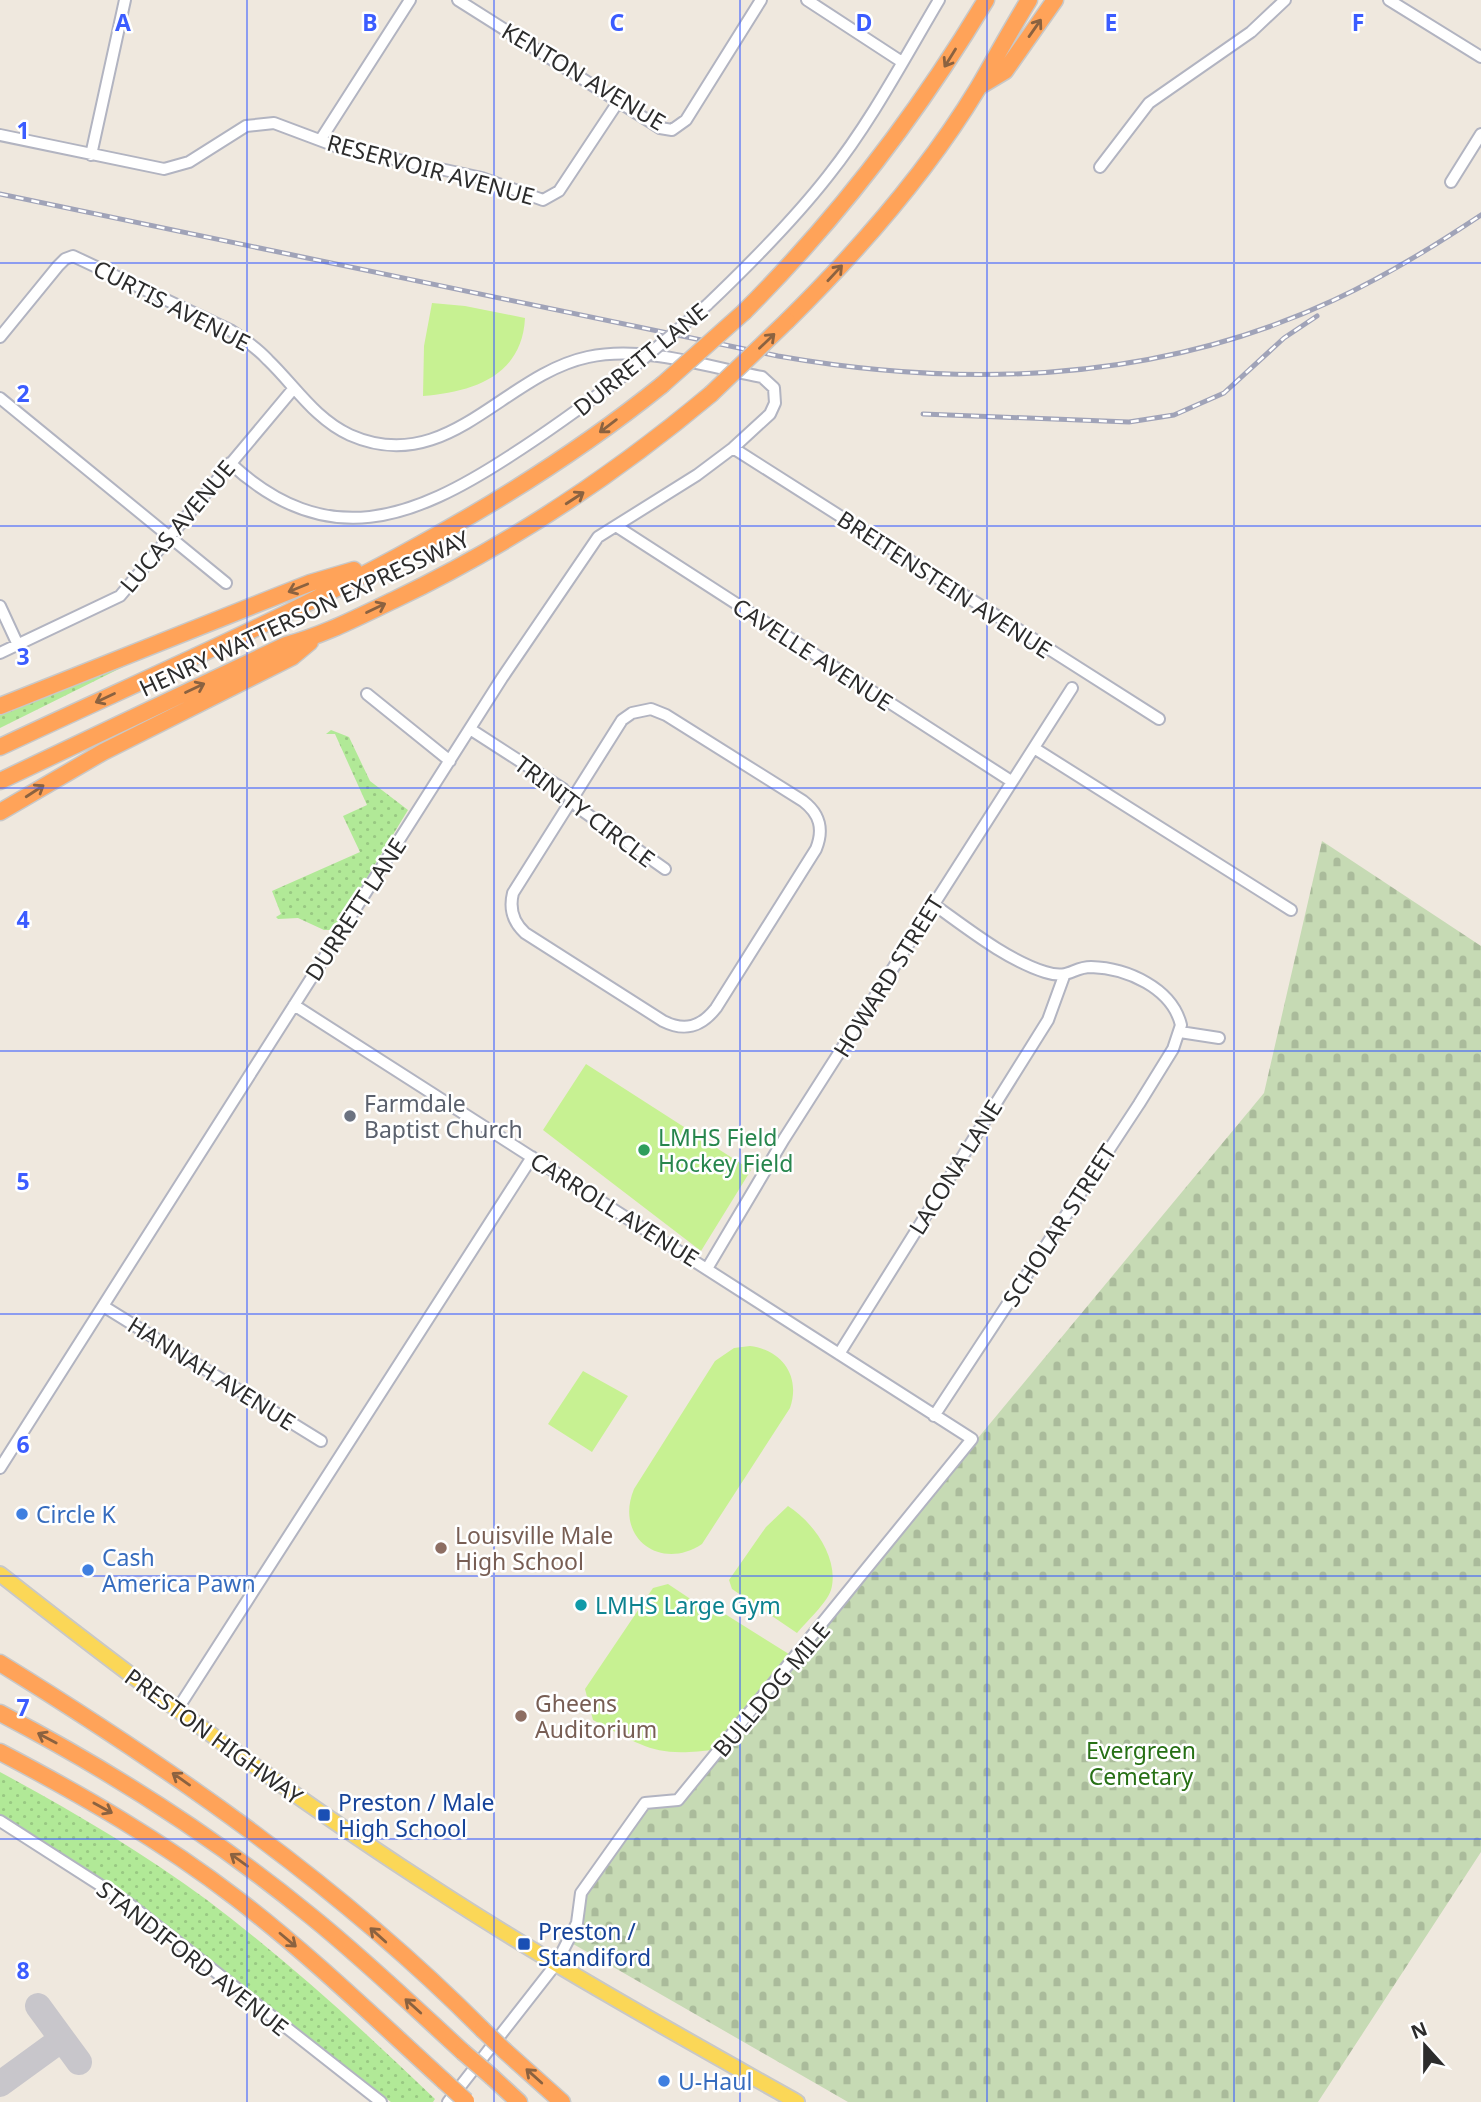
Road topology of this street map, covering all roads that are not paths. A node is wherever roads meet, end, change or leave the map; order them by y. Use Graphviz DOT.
graph roads {
  1 [pos="125,0"];
  2 [pos="410,0"];
  3 [pos="458,0"];
  4 [pos="761,0"];
  5 [pos="807,0"];
  6 [pos="939,0"];
  7 [pos="986,0"];
  8 [pos="1029,0"];
  9 [pos="1055,0"];
  10 [pos="1285,0"];
  11 [pos="1389,0"];
  12 [pos="1481,57"];
  13 [pos="902,62"];
  14 [pos="978,88"];
  15 [pos="618,102"];
  16 [pos="1481,134"];
  17 [pos="0,135"];
  18 [pos="321,139"];
  19 [pos="91,156"];
  20 [pos="1100,167"];
  21 [pos="1451,183"];
  22 [pos="0,337"];
  23 [pos="294,388"];
  24 [pos="0,398"];
  25 [pos="773,410"];
  26 [pos="733,448"];
  27 [pos="230,463"];
  28 [pos="616,526"];
  29 [pos="169,536"];
  30 [pos="387,561"];
  31 [pos="226,583"];
  32 [pos="0,606"];
  33 [pos="314,638"];
  34 [pos="18,645"];
  35 [pos="0,653"];
  36 [pos="1072,688"];
  37 [pos="366,694"];
  38 [pos="3,704"];
  39 [pos="1159,719"];
  40 [pos="470,729"];
  41 [pos="0,747"];
  42 [pos="1034,748"];
  43 [pos="450,761"];
  44 [pos="0,780"];
  45 [pos="1011,781"];
  46 [pos="572,799"];
  47 [pos="0,812"];
  48 [pos="665,869"];
  49 [pos="933,904"];
  50 [pos="1291,910"];
  51 [pos="1064,976"];
  52 [pos="294,1005"];
  53 [pos="1180,1032"];
  54 [pos="1219,1038"];
  55 [pos="532,1157"];
  56 [pos="708,1267"];
  57 [pos="103,1306"];
  58 [pos="839,1354"];
  59 [pos="934,1416"];
  60 [pos="321,1441"];
  61 [pos="0,1468"];
  62 [pos="0,1574"];
  63 [pos="0,1663"];
  64 [pos="177,1710"];
  65 [pos="0,1713"];
  66 [pos="0,1752"];
  67 [pos="0,1821"];
  68 [pos="556,1964"];
  69 [pos="381,2102"];
  70 [pos="448,2102"];
  71 [pos="467,2102"];
  72 [pos="519,2102"];
  73 [pos="562,2102"];
  74 [pos="797,2102"];
  1 -- 19 [label="street"];
  2 -- 18 [label="street"];
  3 -- 15 [label="street, KENTON AVENUE"];
  4 -- 15 [label="street, KENTON AVENUE"];
  5 -- 13 [label="street"];
  6 -- 13 [label="street, DURRETT LANE"];
  7 -- 30 [label="highway, HENRY WATTERSON EXPRESSWAY, one-way, bridge"];
  8 -- 14 [label="highway, HENRY WATTERSON EXPRESSWAY"];
  14 -- 9 [label="highway, one-way"];
  10 -- 20 [label="street"];
  11 -- 12 [label="street"];
  13 -- 27 [label="street, DURRETT LANE, bridge"];
  33 -- 14 [label="highway, HENRY WATTERSON EXPRESSWAY, one-way, bridge"];
  15 -- 18 [label="street, RESERVOIR AVENUE"];
  16 -- 21 [label="street"];
  17 -- 19 [label="street, RESERVOIR AVENUE"];
  18 -- 19 [label="street, RESERVOIR AVENUE"];
  22 -- 23 [label="street, CURTIS AVENUE"];
  23 -- 25 [label="street, CURTIS AVENUE"];
  23 -- 27 [label="street, LUCAS AVENUE"];
  24 -- 29 [label="street"];
  25 -- 26 [label="street, DURRETT LANE"];
  26 -- 28 [label="street, DURRETT LANE"];
  26 -- 39 [label="street, BREITENSTEIN AVENUE"];
  27 -- 29 [label="street, LUCAS AVENUE"];
  28 -- 40 [label="street, DURRETT LANE"];
  28 -- 45 [label="street, CAVELLE AVENUE"];
  29 -- 31 [label="street"];
  29 -- 34 [label="street, LUCAS AVENUE"];
  30 -- 38 [label="highway, one-way"];
  30 -- 41 [label="highway, HENRY WATTERSON EXPRESSWAY, one-way"];
  32 -- 34 [label="street"];
  44 -- 33 [label="highway, HENRY WATTERSON EXPRESSWAY, one-way"];
  47 -- 33 [label="highway, one-way"];
  34 -- 35 [label="street, LUCAS AVENUE"];
  36 -- 42 [label="street, HOWARD STREET"];
  37 -- 43 [label="street"];
  40 -- 43 [label="street, DURRETT LANE"];
  40 -- 46 [label="street, TRINITY CIRCLE"];
  42 -- 45 [label="street, HOWARD STREET"];
  42 -- 50 [label="street"];
  43 -- 52 [label="street, DURRETT LANE"];
  45 -- 49 [label="street, HOWARD STREET"];
  46 -- 46 [label="street"];
  46 -- 48 [label="street, TRINITY CIRCLE"];
  49 -- 51 [label="street"];
  49 -- 56 [label="street, HOWARD STREET"];
  51 -- 53 [label="street"];
  51 -- 58 [label="street, LACONA LANE"];
  52 -- 55 [label="street, CARROLL AVENUE"];
  52 -- 57 [label="street, DURRETT LANE"];
  53 -- 54 [label="street"];
  53 -- 59 [label="street, SCHOLAR STREET"];
  55 -- 56 [label="street, CARROLL AVENUE"];
  55 -- 64 [label="street"];
  56 -- 58 [label="street, CARROLL AVENUE"];
  57 -- 60 [label="street, HANNAH AVENUE"];
  57 -- 61 [label="street, DURRETT LANE"];
  58 -- 59 [label="street, CARROLL AVENUE"];
  59 -- 68 [label="street, BULLDOG MILE"];
  62 -- 64 [label="main road, PRESTON HIGHWAY"];
  73 -- 63 [label="highway, one-way, bridge"];
  64 -- 68 [label="main road, PRESTON HIGHWAY"];
  72 -- 65 [label="highway, one-way, bridge"];
  66 -- 71 [label="highway, one-way, bridge"];
  67 -- 69 [label="street, STANDIFORD AVENUE"];
  68 -- 70 [label="street"];
  68 -- 74 [label="main road, PRESTON HIGHWAY"];
}
